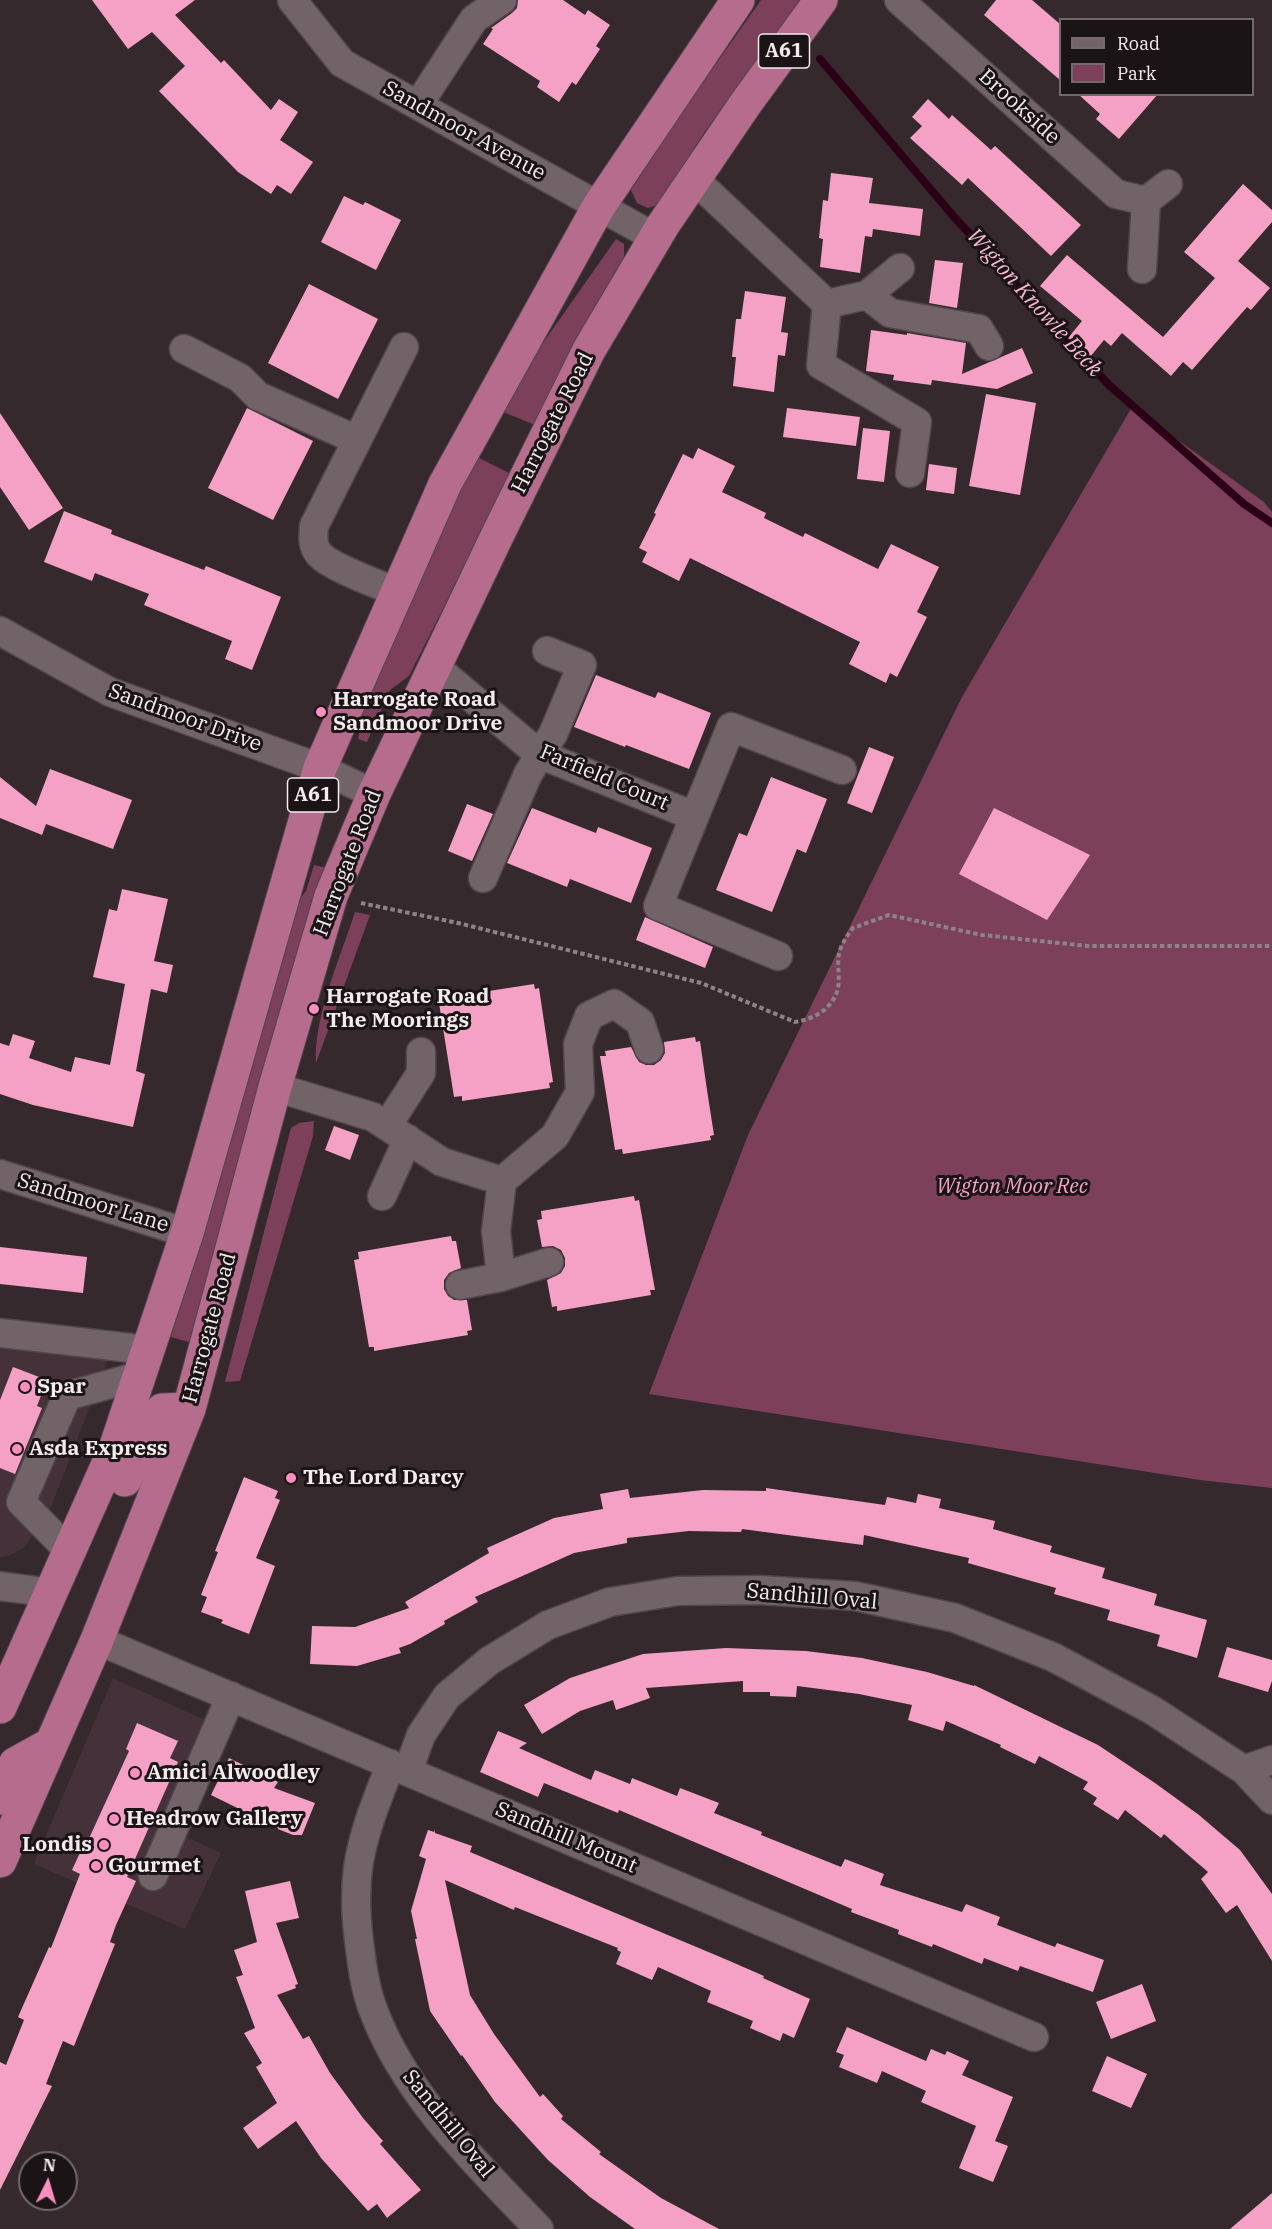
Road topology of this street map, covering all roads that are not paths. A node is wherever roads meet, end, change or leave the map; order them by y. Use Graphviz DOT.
graph roads {
  1 [pos="292,0"];
  2 [pos="502,0"];
  3 [pos="738,0"];
  4 [pos="821,0"];
  5 [pos="899,0"];
  6 [pos="418,105"];
  7 [pos="694,179"];
  8 [pos="599,206"];
  9 [pos="656,237"];
  10 [pos="900,268"];
  11 [pos="1142,269"];
  12 [pos="867,295"];
  13 [pos="827,304"];
  14 [pos="989,346"];
  15 [pos="404,347"];
  16 [pos="184,349"];
  17 [pos="357,440"];
  18 [pos="910,473"];
  19 [pos="397,592"];
  20 [pos="0,631"];
  21 [pos="548,651"];
  22 [pos="435,666"];
  23 [pos="540,754"];
  24 [pos="320,768"];
  25 [pos="842,770"];
  26 [pos="374,794"];
  27 [pos="694,816"];
  28 [pos="483,878"];
  29 [pos="778,956"];
  30 [pos="649,1049"];
  31 [pos="421,1052"];
  32 [pos="275,1087"];
  33 [pos="397,1133"];
  34 [pos="0,1174"];
  35 [pos="502,1181"];
  36 [pos="382,1196"];
  37 [pos="187,1233"];
  38 [pos="549,1262"];
  39 [pos="501,1277"];
  40 [pos="460,1285"];
  41 [pos="0,1333"];
  42 [pos="143,1363"];
  43 [pos="189,1409"];
  44 [pos="70,1552"];
  45 [pos="0,1586"];
  46 [pos="52,1593"];
  47 [pos="97,1640"];
  48 [pos="9,1667"];
  49 [pos="231,1696"];
  50 [pos="0,1707"];
  51 [pos="51,1744"];
  52 [pos="1272,1760"];
  53 [pos="399,1767"];
  54 [pos="1244,1770"];
  55 [pos="0,1798"];
  56 [pos="1272,1800"];
  57 [pos="0,1861"];
  58 [pos="153,1876"];
  59 [pos="1034,2037"];
  60 [pos="539,2229"];
  1 -- 6 [label="street, Sandmoor Avenue"];
  2 -- 6 [label="street"];
  3 -- 8 [label="highway, A61"];
  4 -- 7 [label="highway, Harrogate Road / A61"];
  5 -- 11 [label="street, Brookside"];
  6 -- 8 [label="street, Sandmoor Avenue"];
  7 -- 9 [label="highway, Harrogate Road / A61"];
  7 -- 13 [label="street"];
  8 -- 9 [label="street, Sandmoor Avenue"];
  8 -- 19 [label="highway, A61"];
  9 -- 22 [label="highway, Harrogate Road / A61"];
  10 -- 12 [label="street"];
  12 -- 13 [label="street"];
  12 -- 14 [label="street"];
  13 -- 18 [label="street"];
  15 -- 17 [label="street"];
  16 -- 17 [label="street"];
  17 -- 19 [label="street"];
  19 -- 24 [label="highway, A61"];
  20 -- 24 [label="street, Sandmoor Drive"];
  21 -- 23 [label="street"];
  22 -- 23 [label="street, Farfield Court"];
  22 -- 26 [label="highway, Harrogate Road / A61"];
  23 -- 27 [label="street, Farfield Court"];
  23 -- 28 [label="street"];
  24 -- 26 [label="street, Sandmoor Drive"];
  24 -- 37 [label="highway, A61"];
  25 -- 27 [label="street, Farfield Court"];
  26 -- 32 [label="highway, Harrogate Road / A61"];
  27 -- 29 [label="street, Farfield Court"];
  30 -- 35 [label="street"];
  31 -- 33 [label="street"];
  32 -- 33 [label="street"];
  32 -- 43 [label="highway, Harrogate Road / A61"];
  33 -- 35 [label="street"];
  33 -- 36 [label="street"];
  34 -- 37 [label="street, Sandmoor Lane"];
  35 -- 39 [label="street"];
  37 -- 42 [label="highway, A61"];
  38 -- 39 [label="street"];
  39 -- 40 [label="street"];
  41 -- 42 [label="street"];
  42 -- 44 [label="highway, A61"];
  42 -- 44 [label="street"];
  43 -- 46 [label="highway"];
  43 -- 47 [label="highway, Harrogate Road / A61"];
  44 -- 46 [label="highway, A61"];
  45 -- 46 [label="street"];
  46 -- 48 [label="highway, A61"];
  47 -- 49 [label="street, Sandhill Mount"];
  47 -- 51 [label="highway, Harrogate Road / A61"];
  48 -- 50 [label="highway, A61"];
  49 -- 53 [label="street, Sandhill Mount"];
  49 -- 58 [label="street"];
  51 -- 55 [label="highway"];
  51 -- 57 [label="highway, Harrogate Road / A61"];
  52 -- 54 [label="street"];
  53 -- 54 [label="street, Sandhill Oval"];
  53 -- 59 [label="street, Sandhill Mount"];
  53 -- 60 [label="street, Sandhill Oval"];
  54 -- 56 [label="street, Sandhill Oval"];
}
